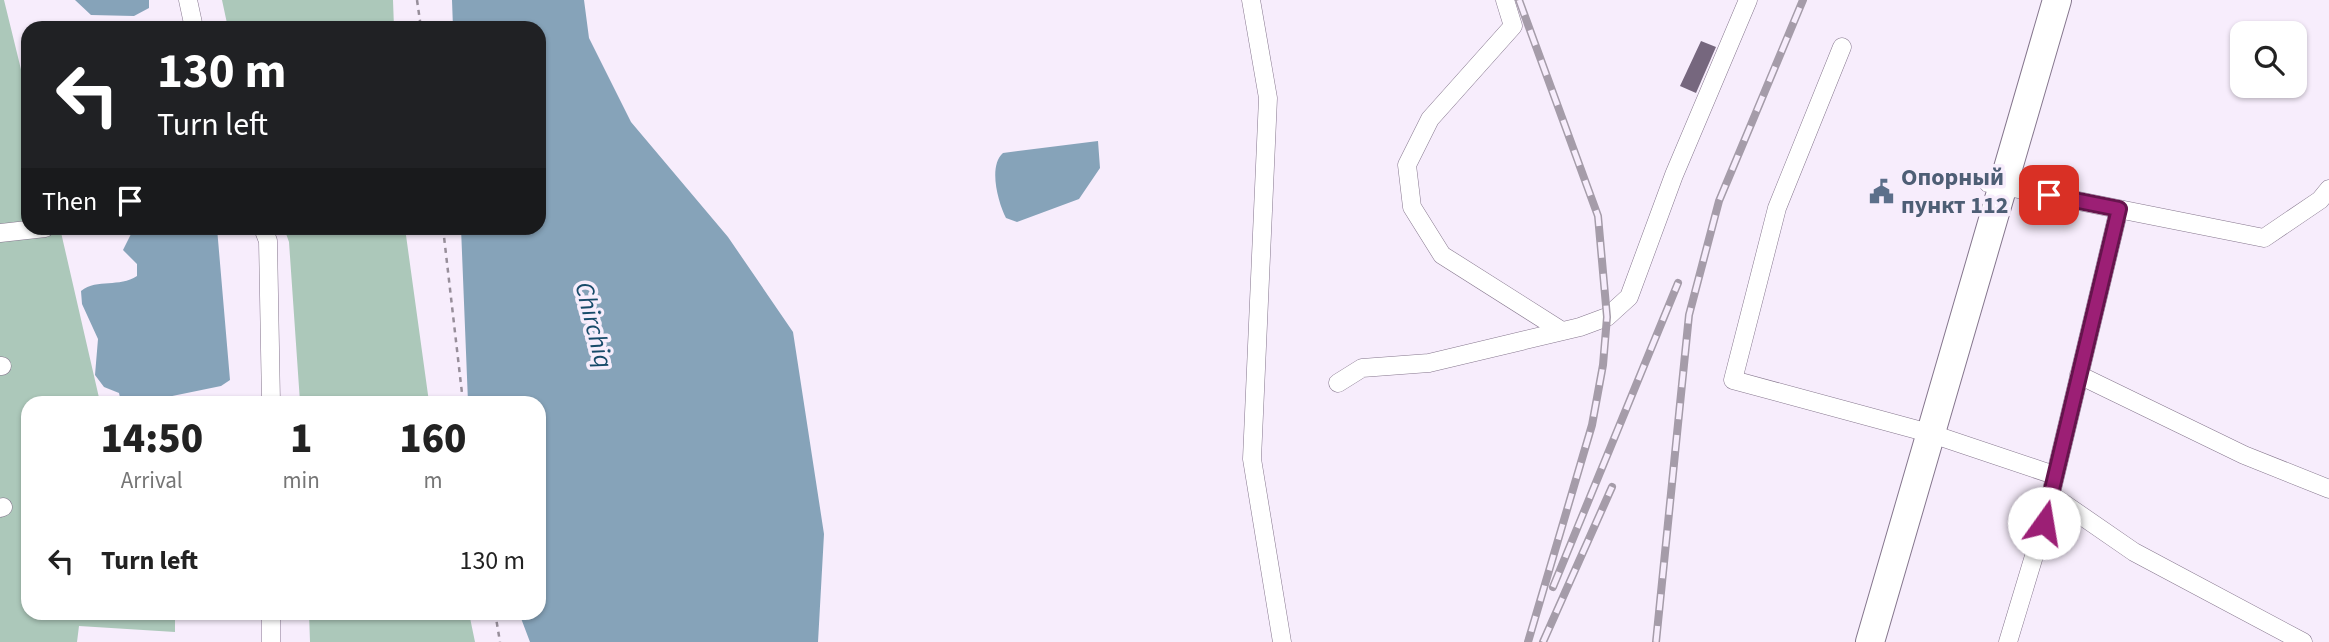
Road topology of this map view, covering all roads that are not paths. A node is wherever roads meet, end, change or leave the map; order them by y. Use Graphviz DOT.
graph roads {
  1 [pos="187,0"];
  2 [pos="1251,0"];
  3 [pos="1505,0"];
  4 [pos="1748,0"];
  5 [pos="2042,0"];
  6 [pos="2057,0"];
  7 [pos="192,21"];
  8 [pos="1842,47"];
  9 [pos="1995,185"];
  10 [pos="2329,190"];
  11 [pos="2119,209"];
  12 [pos="21,231"];
  13 [pos="0,233"];
  14 [pos="266,235"];
  15 [pos="1562,331"];
  16 [pos="2079,375"];
  17 [pos="1338,383"];
  18 [pos="271,396"];
  19 [pos="1922,431"];
  20 [pos="2054,475"];
  21 [pos="2329,489"];
  22 [pos="2050,494"];
  23 [pos="271,620"];
  24 [pos="271,642"];
  25 [pos="1282,642"];
  26 [pos="1855,642"];
  27 [pos="1870,642"];
  28 [pos="2008,642"];
  29 [pos="2304,642"];
  1 -- 7 [label="street"];
  2 -- 25 [label="street"];
  3 -- 15 [label="street"];
  4 -- 15 [label="street"];
  5 -- 9 [label="main road"];
  6 -- 9 [label="main road"];
  8 -- 19 [label="street"];
  9 -- 11 [label="street"];
  9 -- 19 [label="main road"];
  10 -- 11 [label="street"];
  11 -- 16 [label="street"];
  12 -- 13 [label="street"];
  14 -- 18 [label="street"];
  15 -- 17 [label="street"];
  16 -- 20 [label="street"];
  16 -- 21 [label="street"];
  19 -- 20 [label="street"];
  19 -- 26 [label="main road"];
  19 -- 27 [label="main road"];
  20 -- 22 [label="street"];
  22 -- 28 [label="street"];
  22 -- 29 [label="street"];
  23 -- 24 [label="street"];
}
